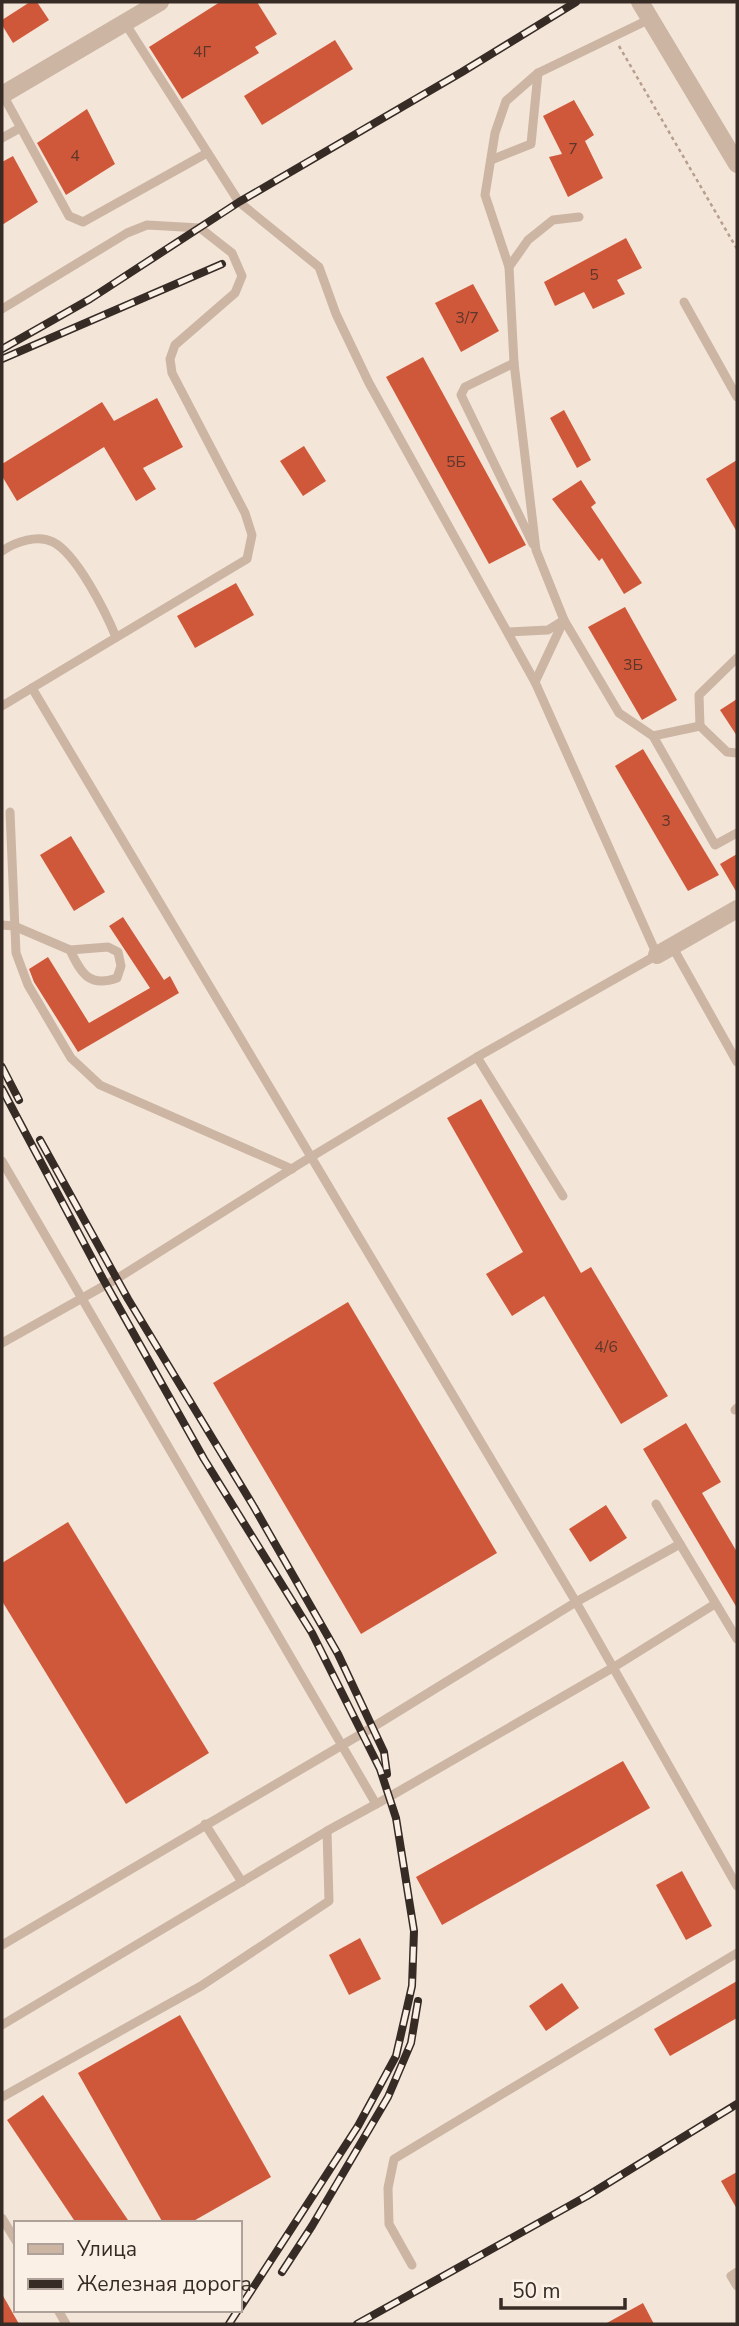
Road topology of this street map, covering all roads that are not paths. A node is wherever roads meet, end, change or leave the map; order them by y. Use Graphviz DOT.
graph roads {
  1 [pos="160,2"];
  2 [pos="640,2"];
  3 [pos="650,19"];
  4 [pos="125,23"];
  5 [pos="538,73"];
  6 [pos="2,94"];
  7 [pos="20,128"];
  8 [pos="2,138"];
  9 [pos="207,153"];
  10 [pos="491,160"];
  11 [pos="737,164"];
  12 [pos="579,217"];
  13 [pos="509,267"];
  14 [pos="684,302"];
  15 [pos="2,309"];
  16 [pos="514,363"];
  17 [pos="737,397"];
  18 [pos="536,550"];
  19 [pos="2,551"];
  20 [pos="564,620"];
  21 [pos="508,632"];
  22 [pos="116,637"];
  23 [pos="737,658"];
  24 [pos="535,682"];
  25 [pos="32,688"];
  26 [pos="2,706"];
  27 [pos="700,726"];
  28 [pos="653,736"];
  29 [pos="737,753"];
  30 [pos="10,812"];
  31 [pos="737,833"];
  32 [pos="737,909"];
  33 [pos="2,925"];
  34 [pos="14,926"];
  35 [pos="70,950"];
  36 [pos="665,951"];
  37 [pos="478,1057"];
  38 [pos="737,1062"];
  39 [pos="312,1157"];
  40 [pos="2,1160"];
  41 [pos="292,1169"];
  42 [pos="564,1196"];
  43 [pos="83,1297"];
  44 [pos="2,1343"];
  45 [pos="656,1504"];
  46 [pos="680,1545"];
  47 [pos="576,1602"];
  48 [pos="715,1604"];
  49 [pos="737,1639"];
  50 [pos="614,1667"];
  51 [pos="341,1744"];
  52 [pos="376,1804"];
  53 [pos="205,1824"];
  54 [pos="327,1831"];
  55 [pos="242,1882"];
  56 [pos="737,1886"];
  57 [pos="2,1945"];
  58 [pos="737,1953"];
  59 [pos="2,2025"];
  60 [pos="2,2097"];
  61 [pos="2,2218"];
  62 [pos="14,2238"];
  63 [pos="412,2265"];
  64 [pos="737,2272"];
  65 [pos="737,2286"];
  1 -- 4 [label="street"];
  2 -- 3 [label="street"];
  3 -- 5 [label="lane"];
  3 -- 11 [label="street"];
  4 -- 6 [label="street"];
  4 -- 9 [label="lane"];
  5 -- 10 [label="lane"];
  5 -- 10 [label="lane"];
  6 -- 7 [label="lane"];
  7 -- 8 [label="lane"];
  7 -- 9 [label="lane"];
  9 -- 21 [label="lane"];
  10 -- 13 [label="lane"];
  12 -- 13 [label="lane"];
  13 -- 16 [label="lane"];
  14 -- 17 [label="lane"];
  15 -- 22 [label="lane"];
  16 -- 18 [label="lane"];
  16 -- 18 [label="lane"];
  18 -- 20 [label="lane"];
  19 -- 22 [label="lane"];
  20 -- 21 [label="lane"];
  20 -- 24 [label="lane"];
  20 -- 28 [label="lane"];
  21 -- 24 [label="lane"];
  22 -- 25 [label="lane"];
  23 -- 27 [label="lane"];
  24 -- 36 [label="lane"];
  25 -- 26 [label="lane"];
  25 -- 39 [label="lane"];
  27 -- 28 [label="lane"];
  27 -- 29 [label="lane"];
  28 -- 31 [label="lane"];
  30 -- 34 [label="lane"];
  32 -- 36 [label="street"];
  33 -- 34 [label="lane"];
  34 -- 35 [label="lane"];
  34 -- 41 [label="lane"];
  35 -- 35 [label="lane"];
  36 -- 37 [label="lane"];
  36 -- 38 [label="lane"];
  37 -- 39 [label="lane"];
  37 -- 42 [label="lane"];
  39 -- 41 [label="lane"];
  39 -- 47 [label="lane"];
  40 -- 43 [label="lane"];
  41 -- 43 [label="lane"];
  43 -- 44 [label="lane"];
  43 -- 51 [label="lane"];
  45 -- 46 [label="lane"];
  46 -- 47 [label="lane"];
  46 -- 48 [label="lane"];
  47 -- 50 [label="lane"];
  47 -- 51 [label="lane"];
  48 -- 49 [label="lane"];
  48 -- 50 [label="lane"];
  50 -- 52 [label="lane"];
  50 -- 56 [label="lane"];
  51 -- 52 [label="lane"];
  51 -- 53 [label="lane"];
  52 -- 54 [label="lane"];
  53 -- 55 [label="lane"];
  53 -- 57 [label="lane"];
  54 -- 55 [label="lane"];
  54 -- 60 [label="lane"];
  55 -- 59 [label="lane"];
  58 -- 63 [label="lane"];
  61 -- 62 [label="lane"];
  64 -- 65 [label="lane"];
}
